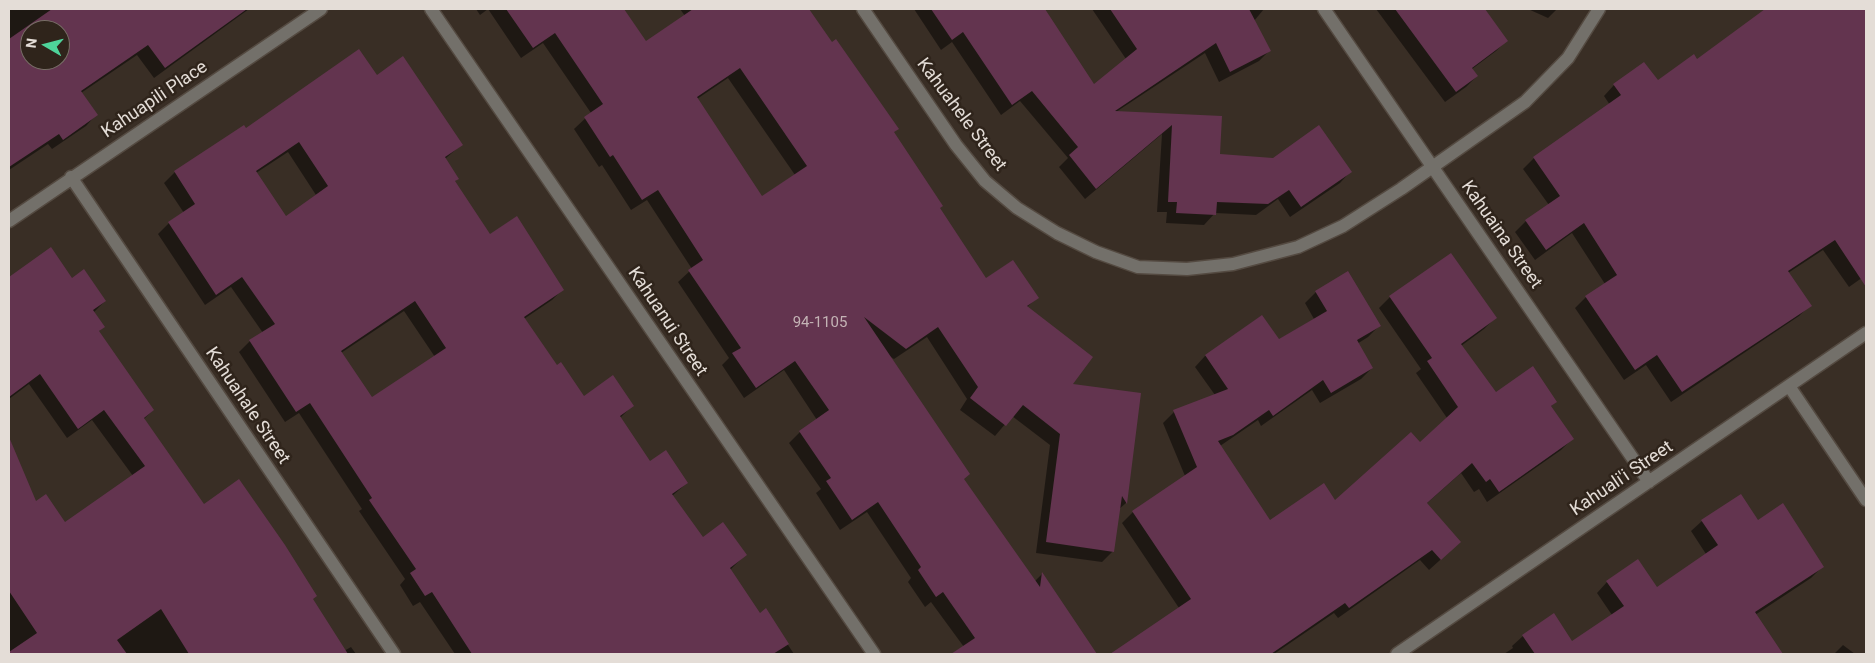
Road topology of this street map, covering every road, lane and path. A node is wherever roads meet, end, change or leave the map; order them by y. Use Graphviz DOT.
graph roads {
  1 [pos="321,9"];
  2 [pos="431,9"];
  3 [pos="863,9"];
  4 [pos="1324,9"];
  5 [pos="1599,9"];
  6 [pos="1432,166"];
  7 [pos="71,177"];
  8 [pos="9,220"];
  9 [pos="1866,333"];
  10 [pos="1789,386"];
  11 [pos="1648,482"];
  12 [pos="1866,500"];
  13 [pos="394,654"];
  14 [pos="874,654"];
  15 [pos="1397,654"];
  1 -- 7 [label="street, Kahuapili Place"];
  2 -- 14 [label="street, Kahuanui Street"];
  3 -- 6 [label="street, Kahuahele Street"];
  4 -- 6 [label="street, Kahuaina Street"];
  5 -- 6 [label="street, Kahuahele Street"];
  6 -- 11 [label="street, Kahuaina Street"];
  7 -- 8 [label="street, Kahuapili Place"];
  7 -- 13 [label="street, Kahuahale Street"];
  9 -- 10 [label="street, Kahuali'i Street"];
  10 -- 11 [label="street, Kahuali'i Street"];
  10 -- 12 [label="street"];
  11 -- 15 [label="street, Kahuali'i Street"];
}
